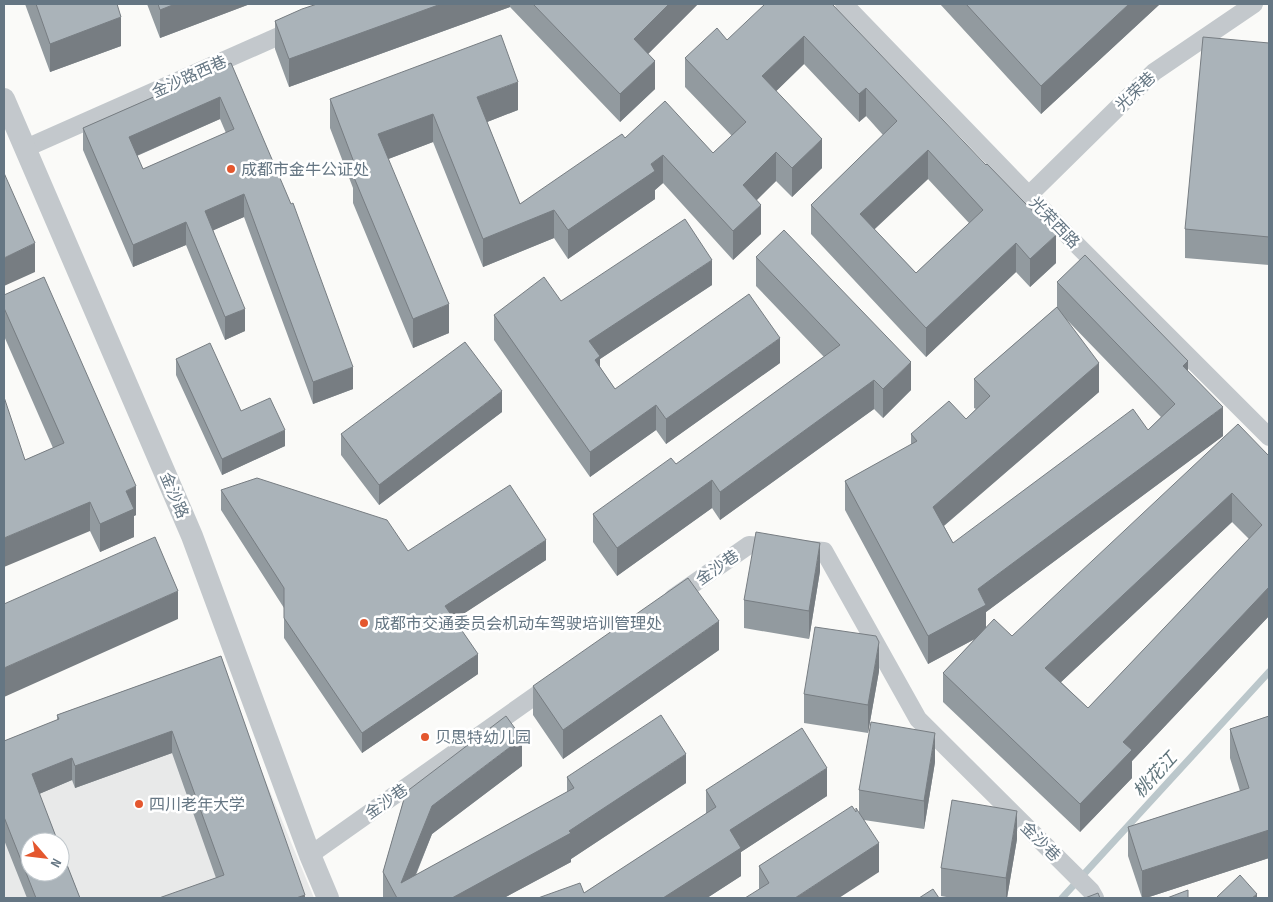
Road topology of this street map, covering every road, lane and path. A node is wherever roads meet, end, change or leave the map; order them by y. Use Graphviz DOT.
graph roads {
  1 [pos="844,4"];
  2 [pos="1254,4"];
  3 [pos="315,20"];
  4 [pos="4,99"];
  5 [pos="26,148"];
  6 [pos="1029,195"];
  7 [pos="1269,437"];
  8 [pos="659,608"];
  9 [pos="562,677"];
  10 [pos="310,856"];
  11 [pos="1093,894"];
  12 [pos="328,898"];
  1 -- 6 [label="street, 光荣西路"];
  2 -- 6 [label="street, 光荣巷"];
  3 -- 5 [label="street, 金沙路西巷"];
  4 -- 5 [label="street, 金沙路"];
  5 -- 10 [label="street, 金沙路"];
  6 -- 7 [label="street, 光荣西路"];
  8 -- 11 [label="street, 金沙巷"];
  9 -- 10 [label="street, 金沙巷"];
  10 -- 12 [label="street, 金沙路"];
}
